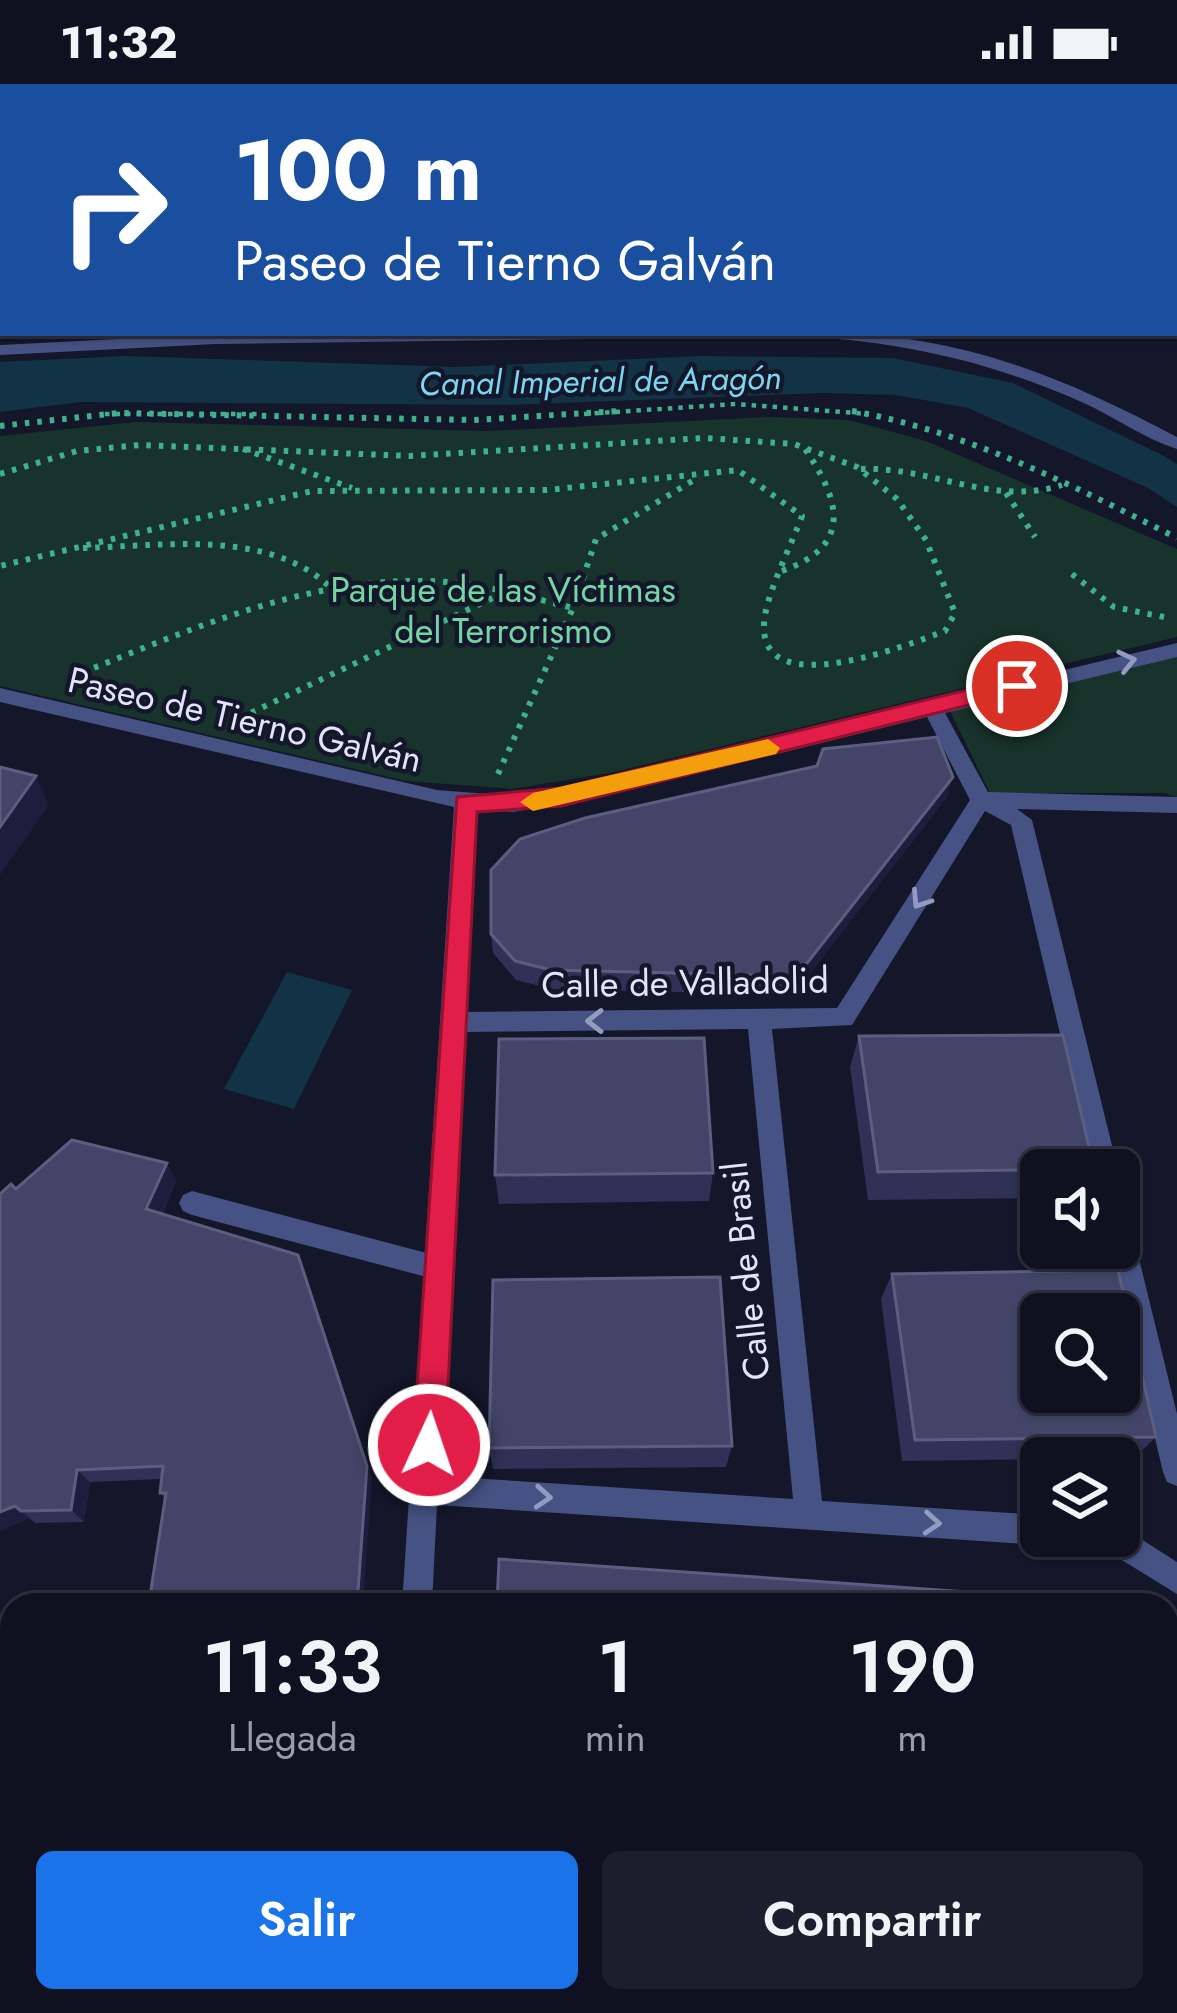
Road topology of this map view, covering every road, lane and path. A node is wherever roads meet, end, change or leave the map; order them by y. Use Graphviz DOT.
graph roads {
  1 [pos="442,336"];
  2 [pos="914,336"];
  3 [pos="0,350"];
  4 [pos="0,426"];
  5 [pos="1177,444"];
  6 [pos="242,448"];
  7 [pos="804,448"];
  8 [pos="861,469"];
  9 [pos="705,473"];
  10 [pos="0,474"];
  11 [pos="1064,485"];
  12 [pos="356,491"];
  13 [pos="1005,492"];
  14 [pos="1035,537"];
  15 [pos="1177,538"];
  16 [pos="70,548"];
  17 [pos="0,566"];
  18 [pos="782,571"];
  19 [pos="1072,574"];
  20 [pos="333,590"];
  21 [pos="505,591"];
  22 [pos="573,608"];
  23 [pos="1177,618"];
  24 [pos="1177,650"];
  25 [pos="59,682"];
  26 [pos="0,695"];
  27 [pos="931,705"];
  28 [pos="229,724"];
  29 [pos="496,778"];
  30 [pos="981,800"];
  31 [pos="465,803"];
  32 [pos="1177,805"];
  33 [pos="759,1019"];
  34 [pos="453,1022"];
  35 [pos="1100,1149"];
  36 [pos="192,1203"];
  37 [pos="438,1268"];
  38 [pos="1128,1269"];
  39 [pos="1177,1472"];
  40 [pos="427,1490"];
  41 [pos="809,1515"];
  42 [pos="1020,1529"];
  43 [pos="1140,1556"];
  44 [pos="1177,1579"];
  45 [pos="418,1593"];
  1 -- 3 [label="street"];
  2 -- 5 [label="street"];
  4 -- 11 [label="path"];
  6 -- 7 [label="path"];
  6 -- 10 [label="path"];
  6 -- 12 [label="path"];
  7 -- 8 [label="path"];
  7 -- 18 [label="path"];
  8 -- 13 [label="path"];
  8 -- 18 [label="path"];
  9 -- 12 [label="path"];
  9 -- 18 [label="path"];
  9 -- 22 [label="path"];
  11 -- 13 [label="path"];
  11 -- 15 [label="path"];
  12 -- 16 [label="path"];
  13 -- 14 [label="path"];
  16 -- 17 [label="path"];
  16 -- 20 [label="path"];
  19 -- 23 [label="path"];
  20 -- 21 [label="path"];
  20 -- 25 [label="path"];
  21 -- 22 [label="path"];
  21 -- 28 [label="path"];
  22 -- 29 [label="path"];
  27 -- 24 [label="street, Paseo de Tierno Galván, one-way"];
  26 -- 31 [label="street, Paseo de Tierno Galván"];
  27 -- 30 [label="street"];
  27 -- 31 [label="street, Paseo de Tierno Galván"];
  30 -- 32 [label="street"];
  30 -- 33 [label="street, Calle de Valladolid, one-way"];
  30 -- 35 [label="street"];
  31 -- 34 [label="street"];
  33 -- 34 [label="street, Calle de Valladolid, one-way"];
  33 -- 41 [label="street, Calle de Brasil"];
  34 -- 37 [label="street"];
  36 -- 37 [label="street"];
  37 -- 40 [label="street"];
  38 -- 39 [label="street"];
  40 -- 41 [label="street, one-way"];
  40 -- 45 [label="street"];
  41 -- 42 [label="street, one-way"];
  43 -- 44 [label="street"];
}
